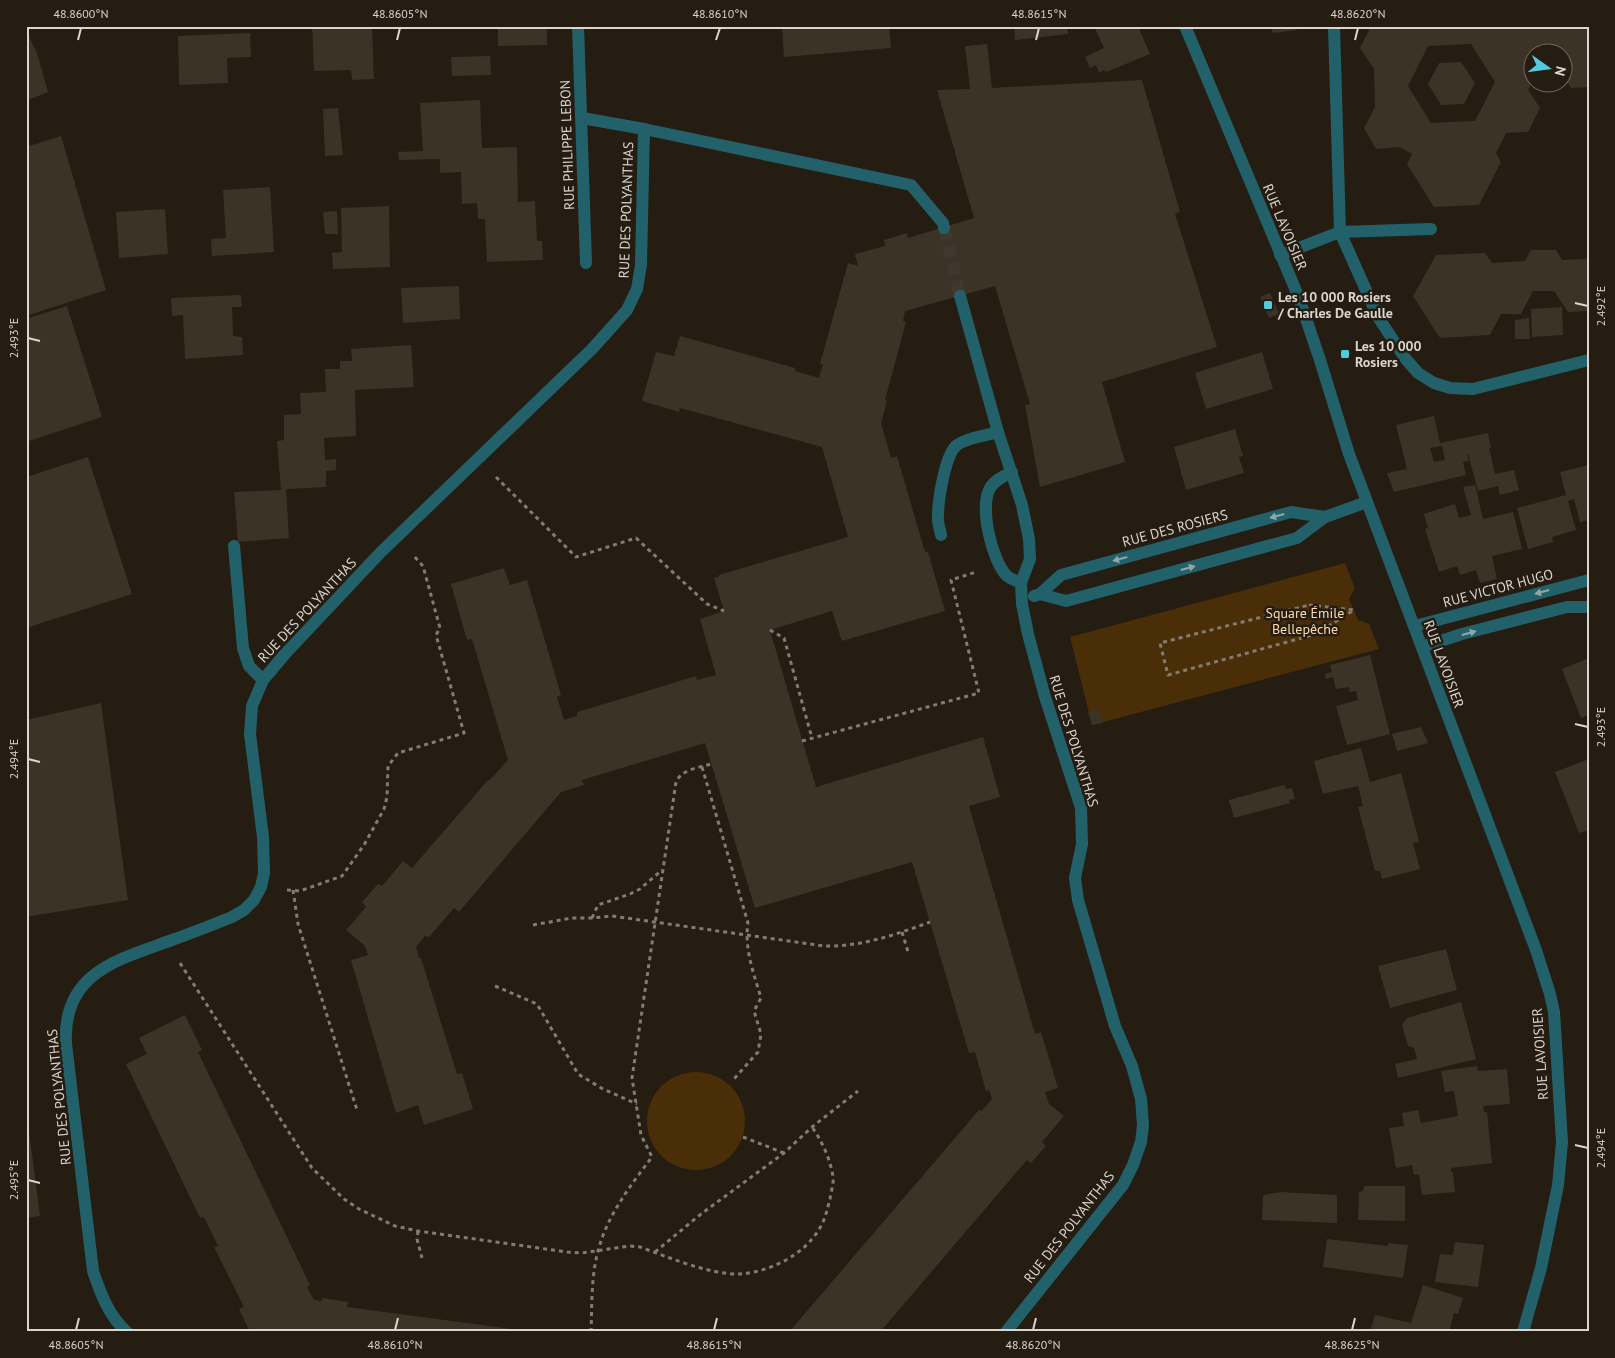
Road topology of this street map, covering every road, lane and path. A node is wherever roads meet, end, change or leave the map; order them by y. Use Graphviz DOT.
graph roads {
  1 [pos="578,26"];
  2 [pos="1185,26"];
  3 [pos="1334,26"];
  4 [pos="582,118"];
  5 [pos="644,129"];
  6 [pos="944,228"];
  7 [pos="1430,229"];
  8 [pos="1340,232"];
  9 [pos="1280,255"];
  10 [pos="586,263"];
  11 [pos="960,296"];
  12 [pos="1589,360"];
  13 [pos="998,432"];
  14 [pos="478,459"];
  15 [pos="1012,472"];
  16 [pos="1367,502"];
  17 [pos="1325,517"];
  18 [pos="941,535"];
  19 [pos="397,537"];
  20 [pos="234,546"];
  21 [pos="1001,565"];
  22 [pos="1589,580"];
  23 [pos="1021,583"];
  24 [pos="1040,594"];
  25 [pos="1022,599"];
  26 [pos="1589,607"];
  27 [pos="724,611"];
  28 [pos="1415,626"];
  29 [pos="770,630"];
  30 [pos="1160,643"];
  31 [pos="1422,647"];
  32 [pos="263,680"];
  33 [pos="812,738"];
  34 [pos="802,741"];
  35 [pos="711,764"];
  36 [pos="702,767"];
  37 [pos="662,870"];
  38 [pos="261,887"];
  39 [pos="293,890"];
  40 [pos="592,918"];
  41 [pos="656,921"];
  42 [pos="930,922"];
  43 [pos="534,925"];
  44 [pos="902,932"];
  45 [pos="746,936"];
  46 [pos="170,941"];
  47 [pos="909,956"];
  48 [pos="495,986"];
  49 [pos="734,1079"];
  50 [pos="858,1091"];
  51 [pos="637,1105"];
  52 [pos="357,1110"];
  53 [pos="812,1127"];
  54 [pos="743,1137"];
  55 [pos="784,1153"];
  56 [pos="418,1231"];
  57 [pos="597,1252"];
  58 [pos="655,1252"];
  59 [pos="422,1258"];
  60 [pos="127,1332"];
  61 [pos="592,1332"];
  62 [pos="1006,1332"];
  63 [pos="1523,1332"];
  1 -- 4 [label="street, RUE PHILIPPE LEBON"];
  2 -- 9 [label="street, RUE LAVOISIER"];
  3 -- 8 [label="street"];
  4 -- 5 [label="street, RUE DES POLYANTHAS"];
  4 -- 10 [label="street, RUE PHILIPPE LEBON"];
  5 -- 6 [label="street, RUE DES POLYANTHAS"];
  5 -- 14 [label="street, RUE DES POLYANTHAS"];
  7 -- 8 [label="street"];
  8 -- 9 [label="street"];
  8 -- 12 [label="street"];
  9 -- 16 [label="street, RUE LAVOISIER"];
  11 -- 13 [label="street, RUE DES POLYANTHAS"];
  13 -- 15 [label="street, RUE DES POLYANTHAS"];
  13 -- 18 [label="street"];
  14 -- 19 [label="street, RUE DES POLYANTHAS"];
  14 -- 27 [label="path"];
  15 -- 21 [label="street"];
  15 -- 23 [label="street, RUE DES POLYANTHAS"];
  16 -- 17 [label="street, RUE DES ROSIERS"];
  16 -- 28 [label="street, RUE LAVOISIER"];
  24 -- 17 [label="street, RUE DES ROSIERS, one-way"];
  17 -- 24 [label="street, RUE DES ROSIERS, one-way"];
  19 -- 32 [label="street, RUE DES POLYANTHAS"];
  19 -- 39 [label="path"];
  20 -- 32 [label="street"];
  21 -- 23 [label="street"];
  21 -- 33 [label="path"];
  22 -- 28 [label="street, RUE VICTOR HUGO, one-way"];
  23 -- 25 [label="street, RUE DES POLYANTHAS"];
  24 -- 25 [label="street, RUE DES ROSIERS"];
  25 -- 62 [label="street, RUE DES POLYANTHAS"];
  31 -- 26 [label="street, one-way"];
  28 -- 31 [label="street, RUE LAVOISIER"];
  29 -- 33 [label="path"];
  30 -- 30 [label="path"];
  31 -- 63 [label="street, RUE LAVOISIER"];
  32 -- 38 [label="street, RUE DES POLYANTHAS"];
  33 -- 34 [label="path"];
  35 -- 36 [label="path"];
  36 -- 37 [label="path"];
  36 -- 45 [label="path"];
  37 -- 40 [label="path"];
  37 -- 41 [label="path"];
  38 -- 39 [label="path"];
  38 -- 46 [label="street, RUE DES POLYANTHAS"];
  39 -- 52 [label="path"];
  40 -- 41 [label="path"];
  40 -- 43 [label="path"];
  41 -- 45 [label="path"];
  41 -- 51 [label="path"];
  42 -- 44 [label="path"];
  44 -- 45 [label="path"];
  44 -- 47 [label="path"];
  45 -- 49 [label="path"];
  46 -- 56 [label="path"];
  46 -- 60 [label="street, RUE DES POLYANTHAS"];
  48 -- 51 [label="path"];
  50 -- 53 [label="path"];
  51 -- 57 [label="path"];
  53 -- 55 [label="path"];
  53 -- 58 [label="path"];
  54 -- 55 [label="path"];
  55 -- 58 [label="path"];
  56 -- 57 [label="path"];
  56 -- 59 [label="path"];
  57 -- 58 [label="path"];
  57 -- 61 [label="path"];
}
